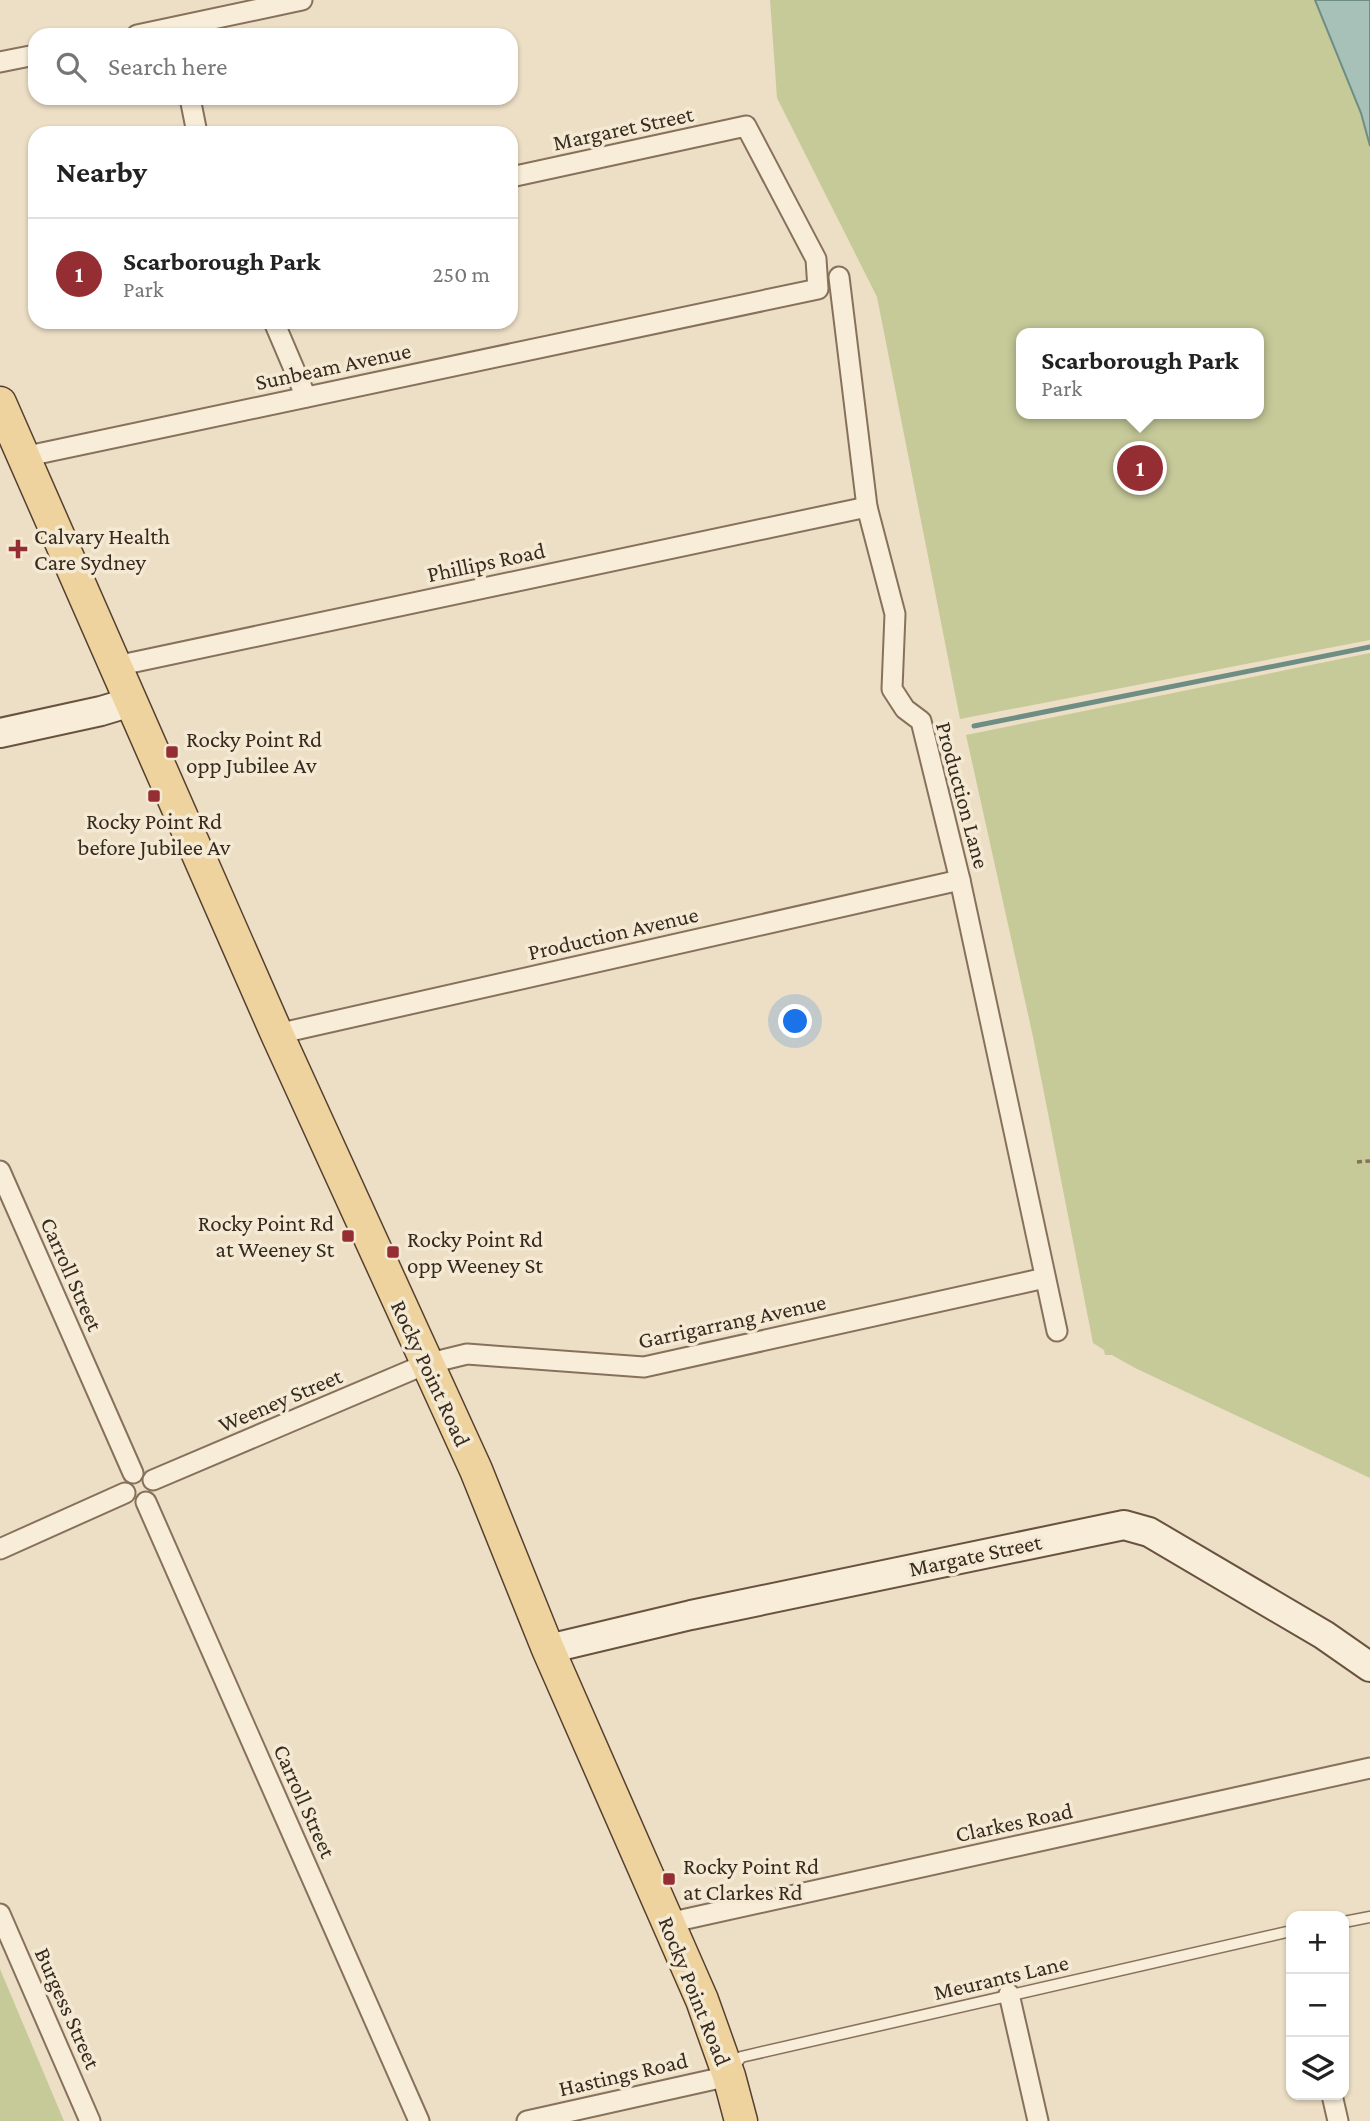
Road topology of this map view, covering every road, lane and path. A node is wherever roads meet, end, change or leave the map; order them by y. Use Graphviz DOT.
graph roads {
  1 [pos="302,0"];
  2 [pos="186,28"];
  3 [pos="28,56"];
  4 [pos="0,62"];
  5 [pos="191,105"];
  6 [pos="196,126"];
  7 [pos="518,175"];
  8 [pos="839,277"];
  9 [pos="818,289"];
  10 [pos="277,329"];
  11 [pos="306,397"];
  12 [pos="0,403"];
  13 [pos="23,457"];
  14 [pos="867,507"];
  15 [pos="116,666"];
  16 [pos="131,702"];
  17 [pos="0,733"];
  18 [pos="960,880"];
  19 [pos="277,1034"];
  20 [pos="1370,1161"];
  21 [pos="1357,1162"];
  22 [pos="0,1171"];
  23 [pos="1045,1278"];
  24 [pos="1057,1331"];
  25 [pos="426,1364"];
  26 [pos="133,1473"];
  27 [pos="153,1480"];
  28 [pos="125,1493"];
  29 [pos="146,1502"];
  30 [pos="0,1549"];
  31 [pos="548,1648"];
  32 [pos="1370,1667"];
  33 [pos="1370,1768"];
  34 [pos="0,1914"];
  35 [pos="1370,1917"];
  36 [pos="1349,1921"];
  37 [pos="668,1923"];
  38 [pos="1286,1932"];
  39 [pos="1009,1994"];
  40 [pos="729,2076"];
  41 [pos="1333,2100"];
  42 [pos="90,2121"];
  43 [pos="419,2121"];
  44 [pos="527,2121"];
  45 [pos="741,2121"];
  46 [pos="1038,2121"];
  47 [pos="1338,2121"];
  1 -- 2 [label="street"];
  3 -- 4 [label="street"];
  5 -- 6 [label="street"];
  7 -- 9 [label="street, Margaret Street"];
  8 -- 14 [label="street, Production Lane"];
  9 -- 11 [label="street, Sunbeam Avenue"];
  10 -- 11 [label="street"];
  11 -- 13 [label="street, Sunbeam Avenue"];
  12 -- 13 [label="main road, Rocky Point Road"];
  13 -- 15 [label="main road, Rocky Point Road"];
  14 -- 15 [label="street, Phillips Road"];
  14 -- 18 [label="street, Production Lane"];
  15 -- 16 [label="main road, Rocky Point Road"];
  16 -- 17 [label="street"];
  16 -- 19 [label="main road, Rocky Point Road"];
  18 -- 19 [label="street, Production Avenue"];
  18 -- 23 [label="street, Production Lane"];
  19 -- 25 [label="main road, Rocky Point Road"];
  20 -- 21 [label="path"];
  22 -- 26 [label="street, Carroll Street"];
  23 -- 24 [label="street, Production Lane"];
  23 -- 25 [label="street, Garrigarrang Avenue"];
  25 -- 27 [label="street, Weeney Street"];
  25 -- 31 [label="main road, Rocky Point Road"];
  26 -- 27 [label="street"];
  26 -- 28 [label="street"];
  27 -- 29 [label="street"];
  28 -- 29 [label="street"];
  28 -- 30 [label="street"];
  29 -- 43 [label="street, Carroll Street"];
  31 -- 32 [label="street, Margate Street"];
  31 -- 37 [label="main road, Rocky Point Road"];
  33 -- 37 [label="street, Clarkes Road"];
  34 -- 42 [label="street, Burgess Street"];
  35 -- 36 [label="lane"];
  37 -- 40 [label="main road, Rocky Point Road"];
  38 -- 39 [label="lane, Meurants Lane"];
  39 -- 40 [label="lane, Meurants Lane"];
  39 -- 46 [label="street"];
  40 -- 44 [label="street, Hastings Road"];
  40 -- 45 [label="main road, Rocky Point Road"];
  41 -- 47 [label="street"];
}
